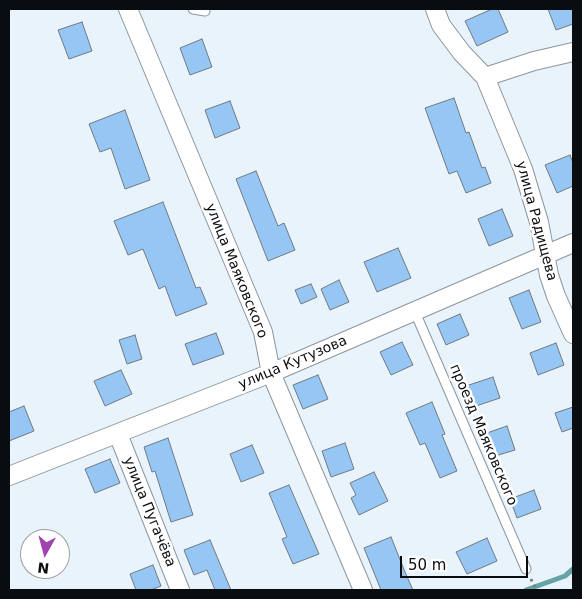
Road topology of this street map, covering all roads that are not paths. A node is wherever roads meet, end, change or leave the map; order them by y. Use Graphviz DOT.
graph roads {
  1 [pos="128,9"];
  2 [pos="193,9"];
  3 [pos="435,9"];
  4 [pos="205,11"];
  5 [pos="573,52"];
  6 [pos="485,77"];
  7 [pos="573,243"];
  8 [pos="545,256"];
  9 [pos="415,312"];
  10 [pos="573,334"];
  11 [pos="271,373"];
  12 [pos="118,434"];
  13 [pos="9,476"];
  14 [pos="526,569"];
  15 [pos="180,590"];
  16 [pos="363,590"];
  1 -- 11 [label="street, улица Маяковского"];
  2 -- 4 [label="lane"];
  3 -- 6 [label="street, улица Радищева"];
  5 -- 6 [label="street"];
  6 -- 8 [label="street, улица Радищева"];
  7 -- 8 [label="street, улица Кутузова"];
  8 -- 9 [label="street, улица Кутузова"];
  8 -- 10 [label="street, улица Радищева"];
  9 -- 11 [label="street, улица Кутузова"];
  9 -- 14 [label="lane, проезд Маяковского"];
  11 -- 12 [label="street, улица Кутузова"];
  11 -- 16 [label="street, улица Маяковского"];
  12 -- 13 [label="street, улица Кутузова"];
  12 -- 15 [label="street, улица Пугачёва"];
}
